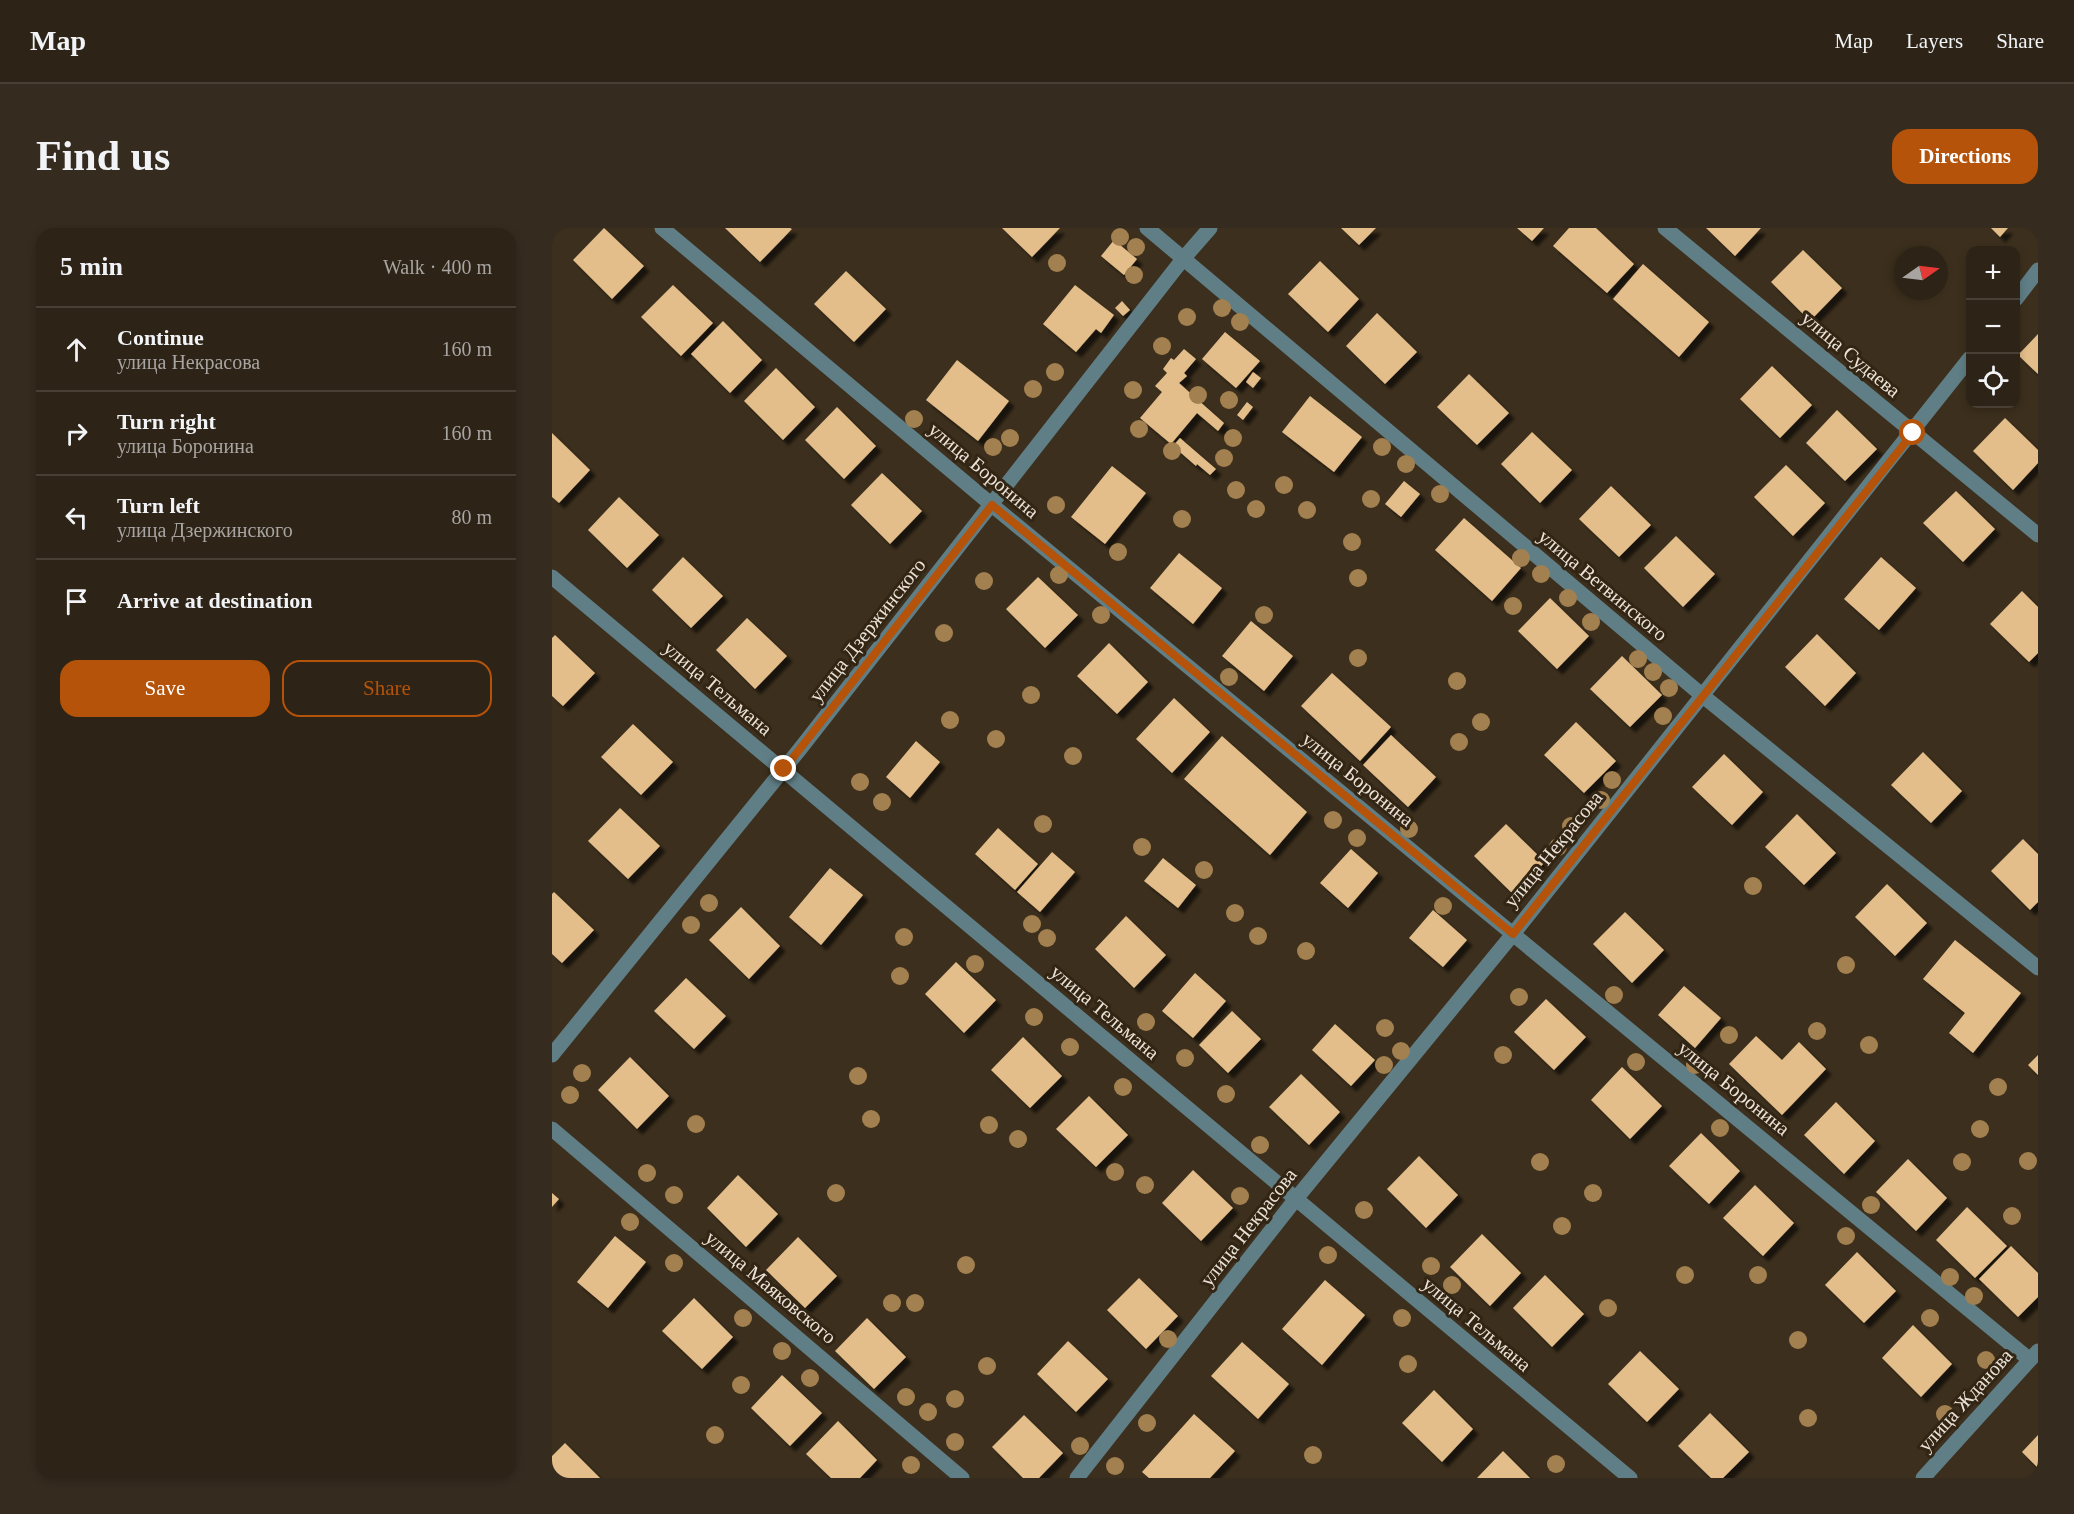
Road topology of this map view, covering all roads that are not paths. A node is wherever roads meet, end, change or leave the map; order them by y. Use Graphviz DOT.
graph roads {
  1 [pos="662,228"];
  2 [pos="1146,228"];
  3 [pos="1210,228"];
  4 [pos="1665,228"];
  5 [pos="1183,259"];
  6 [pos="2038,270"];
  7 [pos="2020,294"];
  8 [pos="1966,364"];
  9 [pos="1913,433"];
  10 [pos="992,505"];
  11 [pos="2038,535"];
  12 [pos="552,577"];
  13 [pos="1703,696"];
  14 [pos="784,769"];
  15 [pos="1513,934"];
  16 [pos="2038,968"];
  17 [pos="552,1055"];
  18 [pos="552,1129"];
  19 [pos="1295,1200"];
  20 [pos="2034,1355"];
  21 [pos="962,1478"];
  22 [pos="1077,1478"];
  23 [pos="1630,1478"];
  24 [pos="1923,1478"];
  1 -- 10 [label="street, улица Боронина"];
  2 -- 5 [label="street, улица Ветвинского"];
  3 -- 5 [label="street, улица Дзержинского"];
  4 -- 9 [label="street, улица Судаева"];
  5 -- 10 [label="street, улица Дзержинского"];
  5 -- 13 [label="street, улица Ветвинского"];
  6 -- 7 [label="street"];
  8 -- 9 [label="street, улица Некрасова"];
  9 -- 11 [label="street, улица Судаева"];
  9 -- 13 [label="street, улица Некрасова"];
  10 -- 14 [label="street, улица Дзержинского"];
  10 -- 15 [label="street, улица Боронина"];
  12 -- 14 [label="street, улица Тельмана"];
  13 -- 15 [label="street, улица Некрасова"];
  13 -- 16 [label="street, улица Ветвинского"];
  14 -- 17 [label="street, улица Дзержинского"];
  14 -- 19 [label="street, улица Тельмана"];
  15 -- 19 [label="street, улица Некрасова"];
  15 -- 20 [label="street, улица Боронина"];
  18 -- 21 [label="street, улица Маяковского"];
  19 -- 22 [label="street, улица Некрасова"];
  19 -- 23 [label="street, улица Тельмана"];
  20 -- 24 [label="street, улица Жданова"];
}
